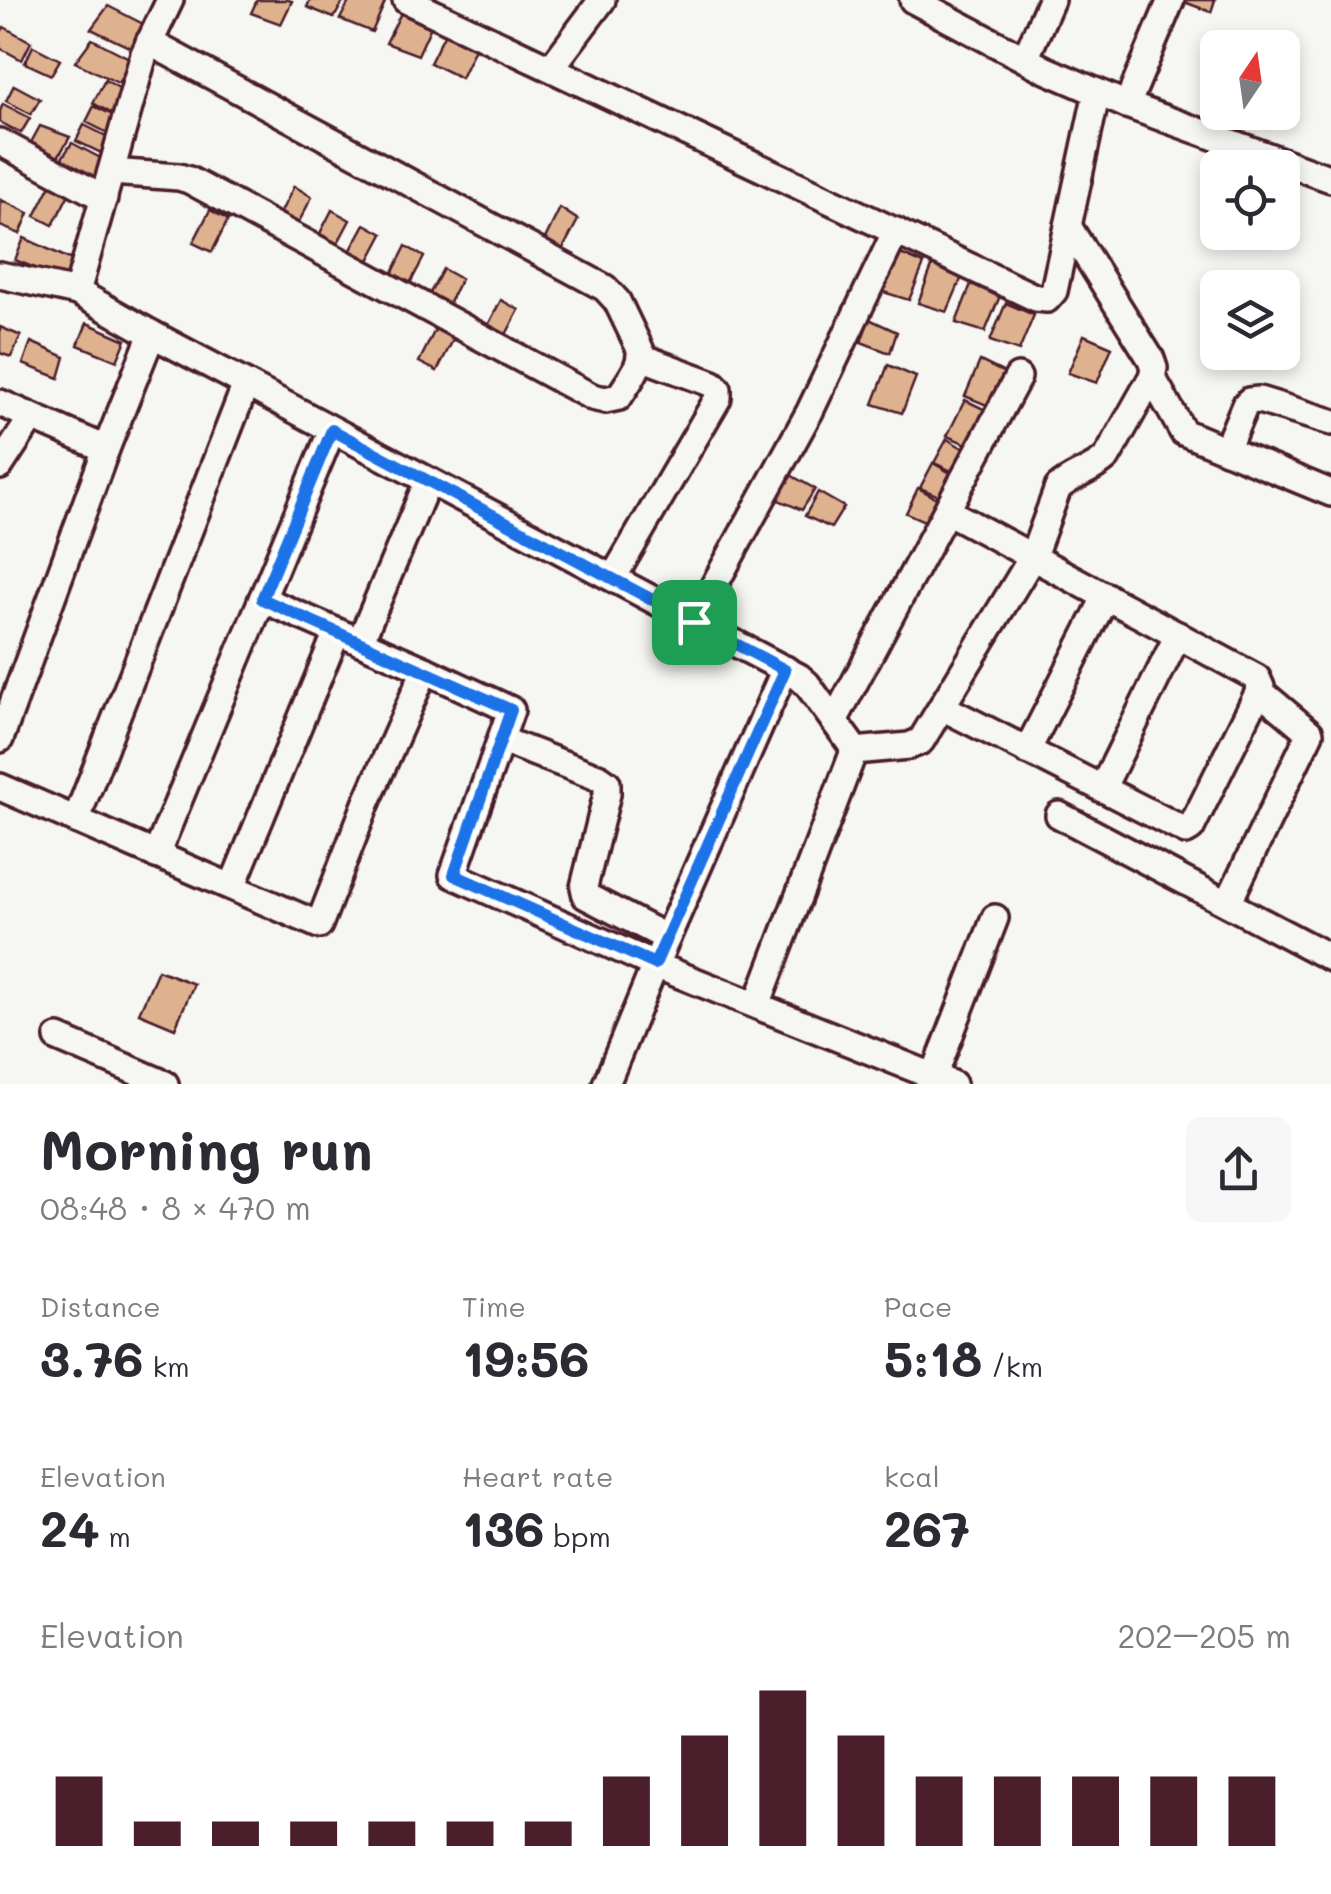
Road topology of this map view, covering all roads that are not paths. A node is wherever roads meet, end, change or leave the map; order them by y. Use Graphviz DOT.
graph roads {
  1 [pos="170,0"];
  2 [pos="406,0"];
  3 [pos="602,0"];
  4 [pos="1051,0"];
  5 [pos="1171,0"];
  6 [pos="923,2"];
  7 [pos="149,42"];
  8 [pos="1025,59"];
  9 [pos="550,68"];
  10 [pos="1098,92"];
  11 [pos="1128,105"];
  12 [pos="0,142"];
  13 [pos="111,172"];
  14 [pos="1331,179"];
  15 [pos="104,198"];
  16 [pos="1068,226"];
  17 [pos="896,231"];
  18 [pos="0,275"];
  19 [pos="77,292"];
  20 [pos="152,334"];
  21 [pos="641,357"];
  22 [pos="1018,377"];
  23 [pos="1152,377"];
  24 [pos="246,384"];
  25 [pos="0,403"];
  26 [pos="32,417"];
  27 [pos="1331,422"];
  28 [pos="332,430"];
  29 [pos="106,449"];
  30 [pos="1226,450"];
  31 [pos="0,466"];
  32 [pos="428,481"];
  33 [pos="1331,493"];
  34 [pos="947,510"];
  35 [pos="1033,556"];
  36 [pos="612,578"];
  37 [pos="1106,596"];
  38 [pos="262,599"];
  39 [pos="694,622"];
  40 [pos="1178,635"];
  41 [pos="348,637"];
  42 [pos="425,670"];
  43 [pos="785,670"];
  44 [pos="1260,692"];
  45 [pos="942,707"];
  46 [pos="834,720"];
  47 [pos="1321,738"];
  48 [pos="0,739"];
  49 [pos="500,740"];
  50 [pos="854,751"];
  51 [pos="1027,751"];
  52 [pos="0,787"];
  53 [pos="1102,790"];
  54 [pos="1059,815"];
  55 [pos="76,820"];
  56 [pos="156,855"];
  57 [pos="232,887"];
  58 [pos="1228,903"];
  59 [pos="995,918"];
  60 [pos="667,938"];
  61 [pos="1331,958"];
  62 [pos="655,964"];
  63 [pos="758,1006"];
  64 [pos="58,1038"];
  65 [pos="943,1080"];
  66 [pos="166,1084"];
  67 [pos="606,1084"];
  1 -- 7 [label="street"];
  2 -- 9 [label="street"];
  3 -- 9 [label="street"];
  4 -- 8 [label="street"];
  5 -- 11 [label="street"];
  6 -- 8 [label="street"];
  7 -- 13 [label="street"];
  7 -- 21 [label="street"];
  8 -- 10 [label="street"];
  9 -- 17 [label="street"];
  10 -- 11 [label="street"];
  10 -- 16 [label="street"];
  11 -- 14 [label="street"];
  12 -- 15 [label="street"];
  13 -- 15 [label="street"];
  13 -- 21 [label="street"];
  15 -- 19 [label="street"];
  16 -- 17 [label="street"];
  16 -- 23 [label="street"];
  17 -- 39 [label="street"];
  18 -- 19 [label="street"];
  19 -- 20 [label="street"];
  20 -- 24 [label="street"];
  20 -- 29 [label="street"];
  21 -- 36 [label="street"];
  22 -- 34 [label="street"];
  23 -- 30 [label="street"];
  23 -- 35 [label="street"];
  24 -- 28 [label="street"];
  24 -- 55 [label="street"];
  25 -- 26 [label="street"];
  26 -- 29 [label="street"];
  26 -- 31 [label="street"];
  27 -- 30 [label="street"];
  28 -- 32 [label="street"];
  28 -- 38 [label="street"];
  29 -- 48 [label="street"];
  30 -- 33 [label="street"];
  32 -- 36 [label="street"];
  32 -- 41 [label="street"];
  34 -- 35 [label="street"];
  34 -- 46 [label="street"];
  35 -- 37 [label="street"];
  35 -- 45 [label="street"];
  36 -- 39 [label="street"];
  37 -- 40 [label="street"];
  37 -- 51 [label="street"];
  38 -- 41 [label="street"];
  38 -- 56 [label="street"];
  39 -- 43 [label="street"];
  40 -- 44 [label="street"];
  40 -- 53 [label="street"];
  41 -- 42 [label="street"];
  41 -- 57 [label="street"];
  42 -- 49 [label="street"];
  42 -- 57 [label="street"];
  43 -- 46 [label="street"];
  43 -- 60 [label="street"];
  44 -- 47 [label="street"];
  44 -- 53 [label="street"];
  45 -- 50 [label="street"];
  45 -- 51 [label="street"];
  46 -- 50 [label="street"];
  47 -- 58 [label="street"];
  49 -- 60 [label="street"];
  49 -- 62 [label="street"];
  50 -- 63 [label="street"];
  51 -- 53 [label="street"];
  52 -- 55 [label="street"];
  54 -- 58 [label="street"];
  55 -- 56 [label="street"];
  56 -- 57 [label="street"];
  58 -- 61 [label="street"];
  59 -- 65 [label="street"];
  60 -- 62 [label="street"];
  62 -- 63 [label="street"];
  62 -- 67 [label="street"];
  63 -- 65 [label="street"];
  64 -- 66 [label="street"];
}
